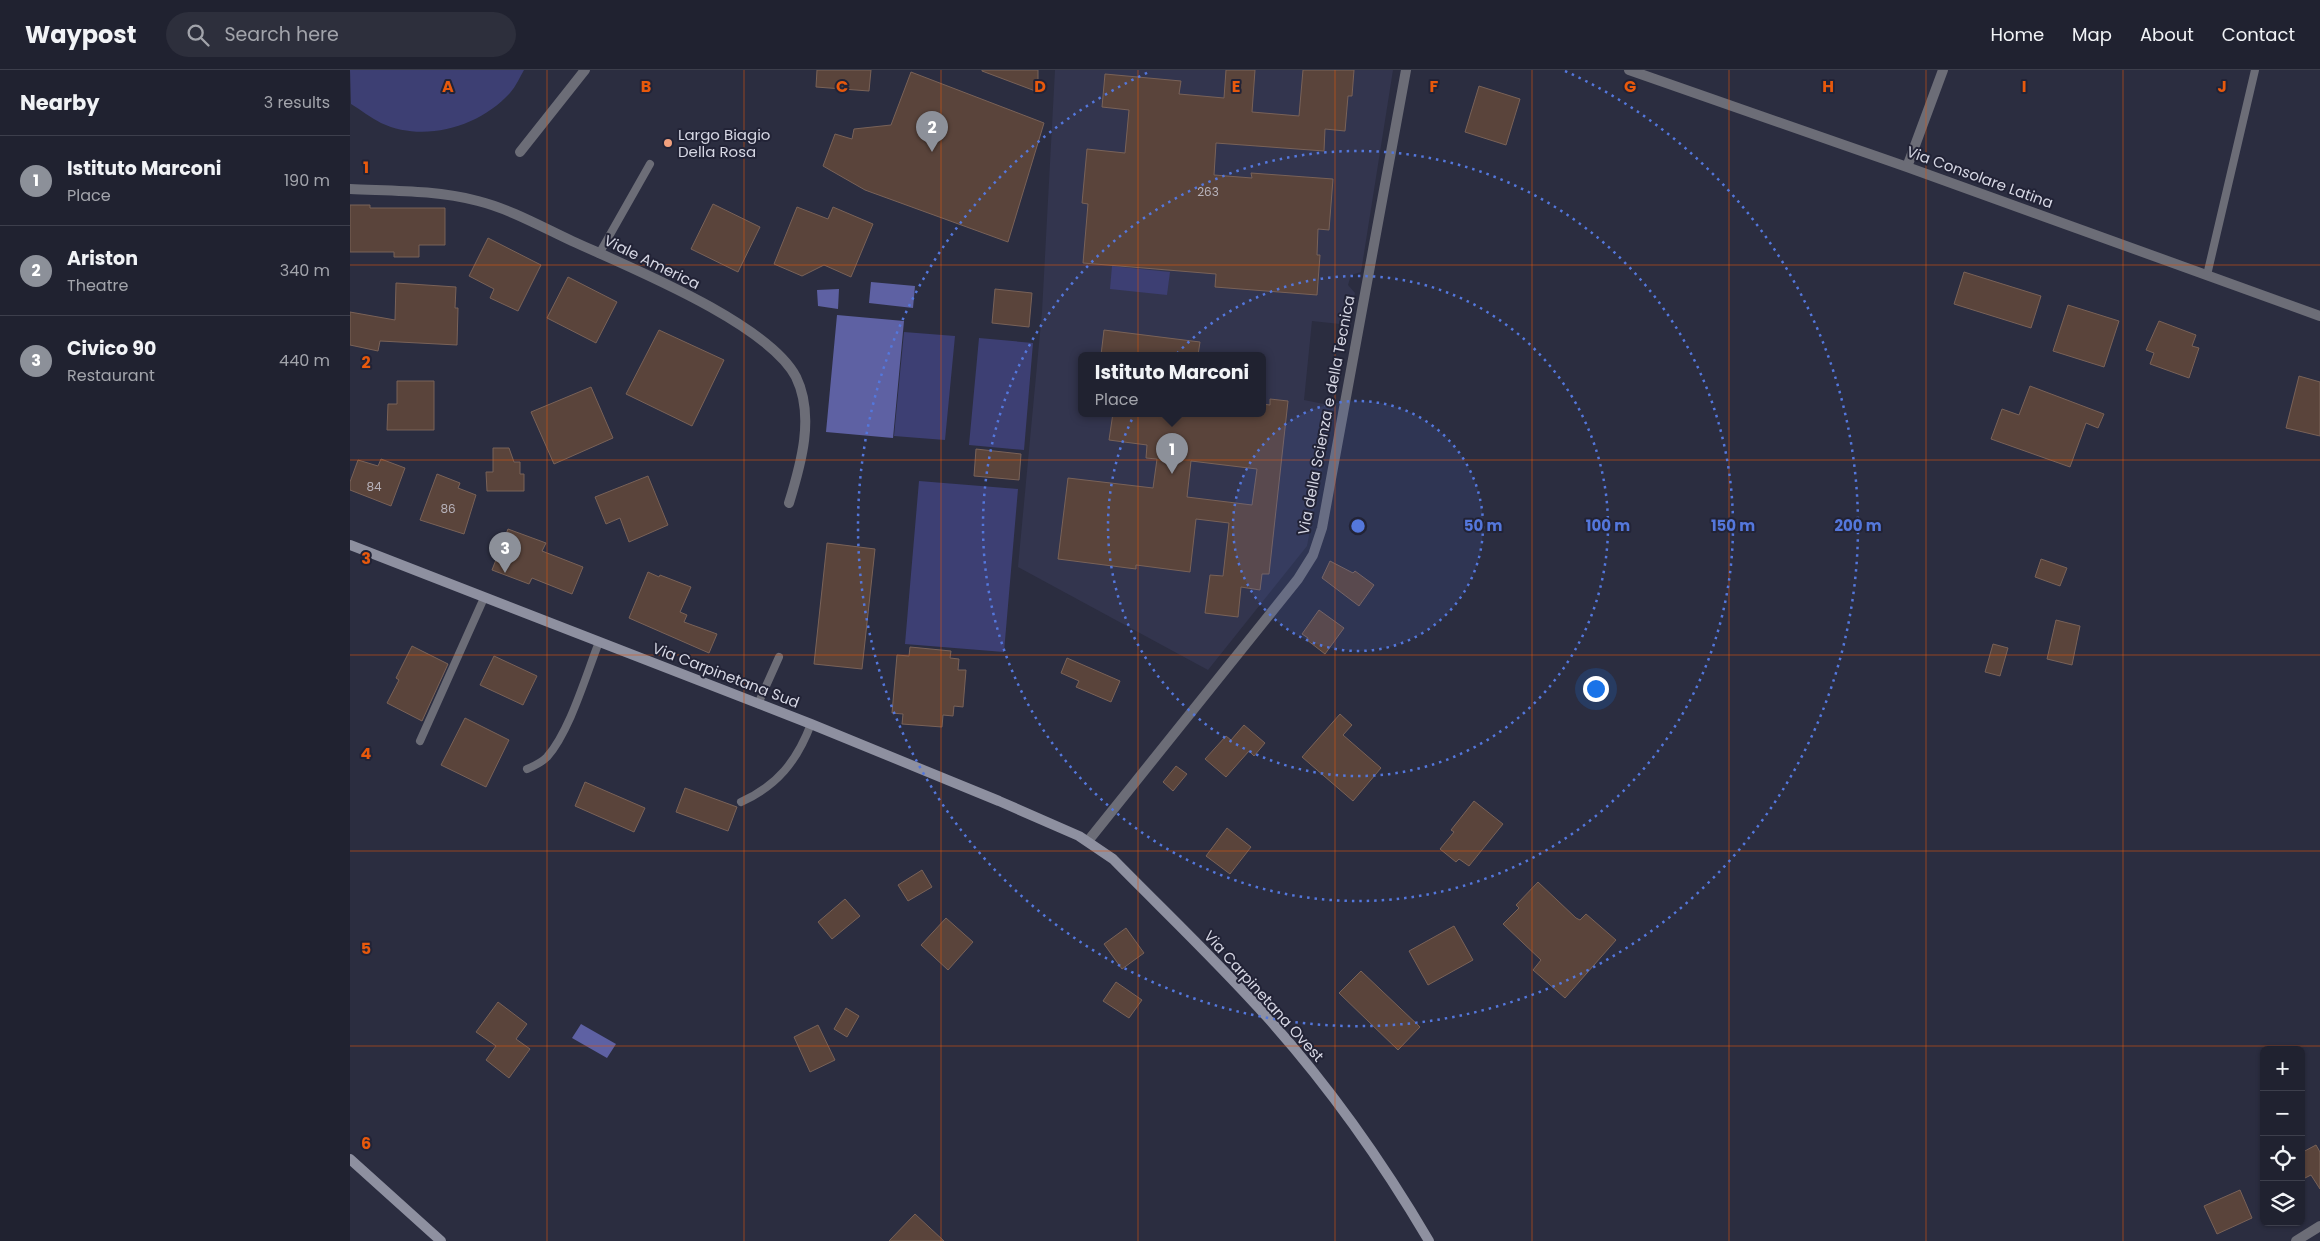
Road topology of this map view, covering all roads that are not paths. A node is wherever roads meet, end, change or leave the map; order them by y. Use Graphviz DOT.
graph roads {
  1 [pos="585,70"];
  2 [pos="1406,70"];
  3 [pos="1629,70"];
  4 [pos="1943,70"];
  5 [pos="2255,70"];
  6 [pos="1652,74"];
  7 [pos="520,152"];
  8 [pos="650,164"];
  9 [pos="1908,167"];
  10 [pos="350,189"];
  11 [pos="600,254"];
  12 [pos="2207,275"];
  13 [pos="2320,316"];
  14 [pos="788,503"];
  15 [pos="350,545"];
  16 [pos="484,598"];
  17 [pos="599,642"];
  18 [pos="779,657"];
  19 [pos="758,704"];
  20 [pos="810,724"];
  21 [pos="420,741"];
  22 [pos="527,770"];
  23 [pos="741,802"];
  24 [pos="1088,840"];
  25 [pos="350,1159"];
  26 [pos="2320,1226"];
  27 [pos="441,1241"];
  28 [pos="1430,1241"];
  29 [pos="2296,1241"];
  1 -- 7 [label="street"];
  2 -- 24 [label="street, Via della Scienza e della Tecnica"];
  3 -- 6 [label="street, Via Consolare Latina"];
  4 -- 9 [label="street"];
  5 -- 12 [label="lane"];
  6 -- 9 [label="street, Via Consolare Latina"];
  8 -- 11 [label="lane"];
  9 -- 12 [label="street, Via Consolare Latina"];
  10 -- 11 [label="street, Viale America"];
  11 -- 14 [label="street, Viale America"];
  12 -- 13 [label="street, Via Consolare Latina"];
  15 -- 16 [label="main road, Via Carpinetana Sud"];
  16 -- 17 [label="main road, Via Carpinetana Sud"];
  16 -- 21 [label="lane"];
  17 -- 19 [label="main road, Via Carpinetana Sud"];
  17 -- 22 [label="lane"];
  18 -- 19 [label="lane"];
  19 -- 20 [label="main road, Via Carpinetana Sud"];
  20 -- 23 [label="lane"];
  20 -- 24 [label="main road, Via Carpinetana Sud"];
  24 -- 28 [label="main road, Via Carpinetana Ovest"];
  25 -- 27 [label="main road"];
  26 -- 29 [label="street"];
}
